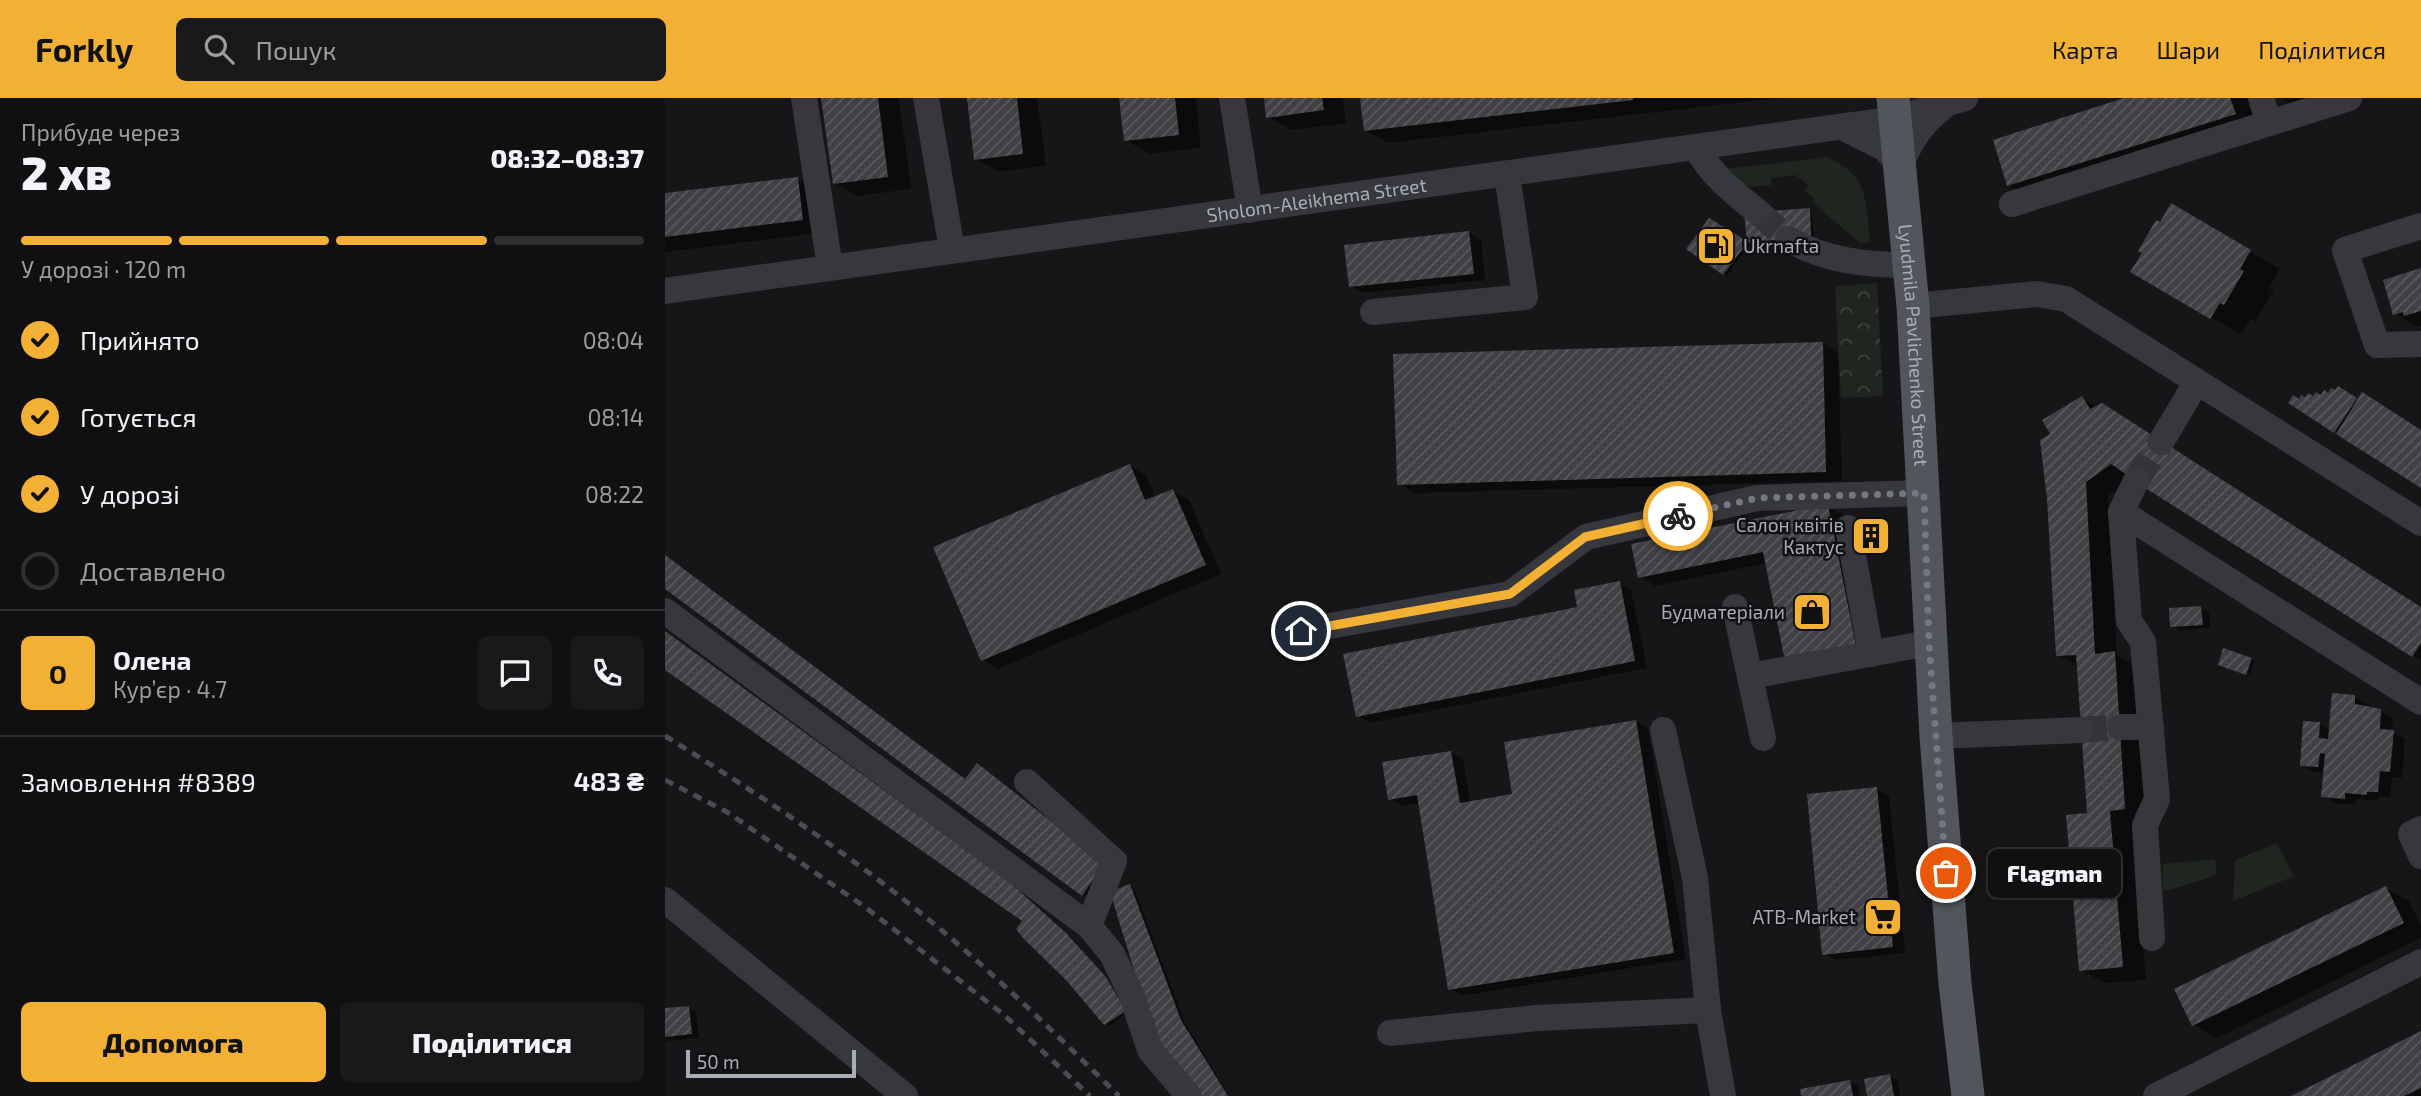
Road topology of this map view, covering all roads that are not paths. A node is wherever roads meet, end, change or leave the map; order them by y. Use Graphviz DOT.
graph roads {
  1 [pos="804,98"];
  2 [pos="926,98"];
  3 [pos="1232,98"];
  4 [pos="2261,98"];
  5 [pos="2349,98"];
  6 [pos="1946,100"];
  7 [pos="1889,105"];
  8 [pos="2269,123"];
  9 [pos="1842,127"];
  10 [pos="1696,147"];
  11 [pos="1900,165"];
  12 [pos="1507,174"];
  13 [pos="2012,204"];
  14 [pos="1250,210"];
  15 [pos="1758,212"];
  16 [pos="2421,226"];
  17 [pos="1788,239"];
  18 [pos="952,250"];
  19 [pos="1910,265"];
  20 [pos="830,267"];
  21 [pos="665,291"];
  22 [pos="1913,306"];
  23 [pos="1373,312"];
  24 [pos="2421,344"];
  25 [pos="2196,383"];
  26 [pos="2161,442"];
  27 [pos="2136,481"];
  28 [pos="1924,493"];
  29 [pos="2121,512"];
  30 [pos="2421,523"];
  31 [pos="1849,528"];
  32 [pos="1735,607"];
  33 [pos="665,611"];
  34 [pos="1301,631"];
  35 [pos="1929,643"];
  36 [pos="1871,654"];
  37 [pos="1750,676"];
  38 [pos="2421,702"];
  39 [pos="2120,727"];
  40 [pos="2151,727"];
  41 [pos="1663,730"];
  42 [pos="2081,730"];
  43 [pos="1936,736"];
  44 [pos="1763,738"];
  45 [pos="1027,782"];
  46 [pos="2421,829"];
  47 [pos="2421,856"];
  48 [pos="665,900"];
  49 [pos="1089,926"];
  50 [pos="2152,938"];
  51 [pos="2421,962"];
  52 [pos="1708,1010"];
  53 [pos="1390,1033"];
  54 [pos="2205,1085"];
  55 [pos="905,1096"];
  56 [pos="1189,1096"];
  57 [pos="1723,1096"];
  58 [pos="1968,1096"];
  59 [pos="2156,1096"];
  1 -- 20 [label="street"];
  2 -- 18 [label="street"];
  3 -- 14 [label="street"];
  4 -- 8 [label="street"];
  5 -- 8 [label="street"];
  6 -- 7 [label="street, Sholom-Aleikhema Street"];
  6 -- 11 [label="street"];
  7 -- 9 [label="street, Sholom-Aleikhema Street"];
  7 -- 11 [label="main road, Lyudmila Pavlichenko Street"];
  8 -- 13 [label="street"];
  9 -- 10 [label="street, Sholom-Aleikhema Street"];
  9 -- 11 [label="street"];
  10 -- 12 [label="street, Sholom-Aleikhema Street"];
  10 -- 15 [label="street"];
  11 -- 19 [label="main road, Lyudmila Pavlichenko Street"];
  12 -- 14 [label="street, Sholom-Aleikhema Street"];
  12 -- 23 [label="street"];
  14 -- 18 [label="street, Sholom-Aleikhema Street"];
  16 -- 24 [label="street"];
  17 -- 19 [label="street"];
  18 -- 20 [label="street, Sholom-Aleikhema Street"];
  19 -- 22 [label="main road, Lyudmila Pavlichenko Street"];
  20 -- 21 [label="street, Sholom-Aleikhema Street"];
  22 -- 25 [label="street"];
  22 -- 28 [label="main road, Lyudmila Pavlichenko Street"];
  25 -- 26 [label="street"];
  25 -- 30 [label="street"];
  27 -- 29 [label="street"];
  28 -- 34 [label="street"];
  28 -- 35 [label="main road, Lyudmila Pavlichenko Street"];
  29 -- 38 [label="street"];
  29 -- 40 [label="street"];
  31 -- 36 [label="street"];
  32 -- 37 [label="street"];
  33 -- 49 [label="street"];
  35 -- 36 [label="street"];
  35 -- 43 [label="main road, Lyudmila Pavlichenko Street"];
  36 -- 37 [label="street"];
  37 -- 44 [label="street"];
  39 -- 40 [label="street"];
  40 -- 50 [label="street"];
  41 -- 52 [label="street"];
  42 -- 43 [label="street"];
  43 -- 58 [label="main road, Lyudmila Pavlichenko Street"];
  45 -- 49 [label="street"];
  46 -- 47 [label="street"];
  48 -- 55 [label="street"];
  49 -- 56 [label="street"];
  51 -- 54 [label="street"];
  52 -- 53 [label="street"];
  52 -- 57 [label="street"];
  54 -- 59 [label="street"];
}
